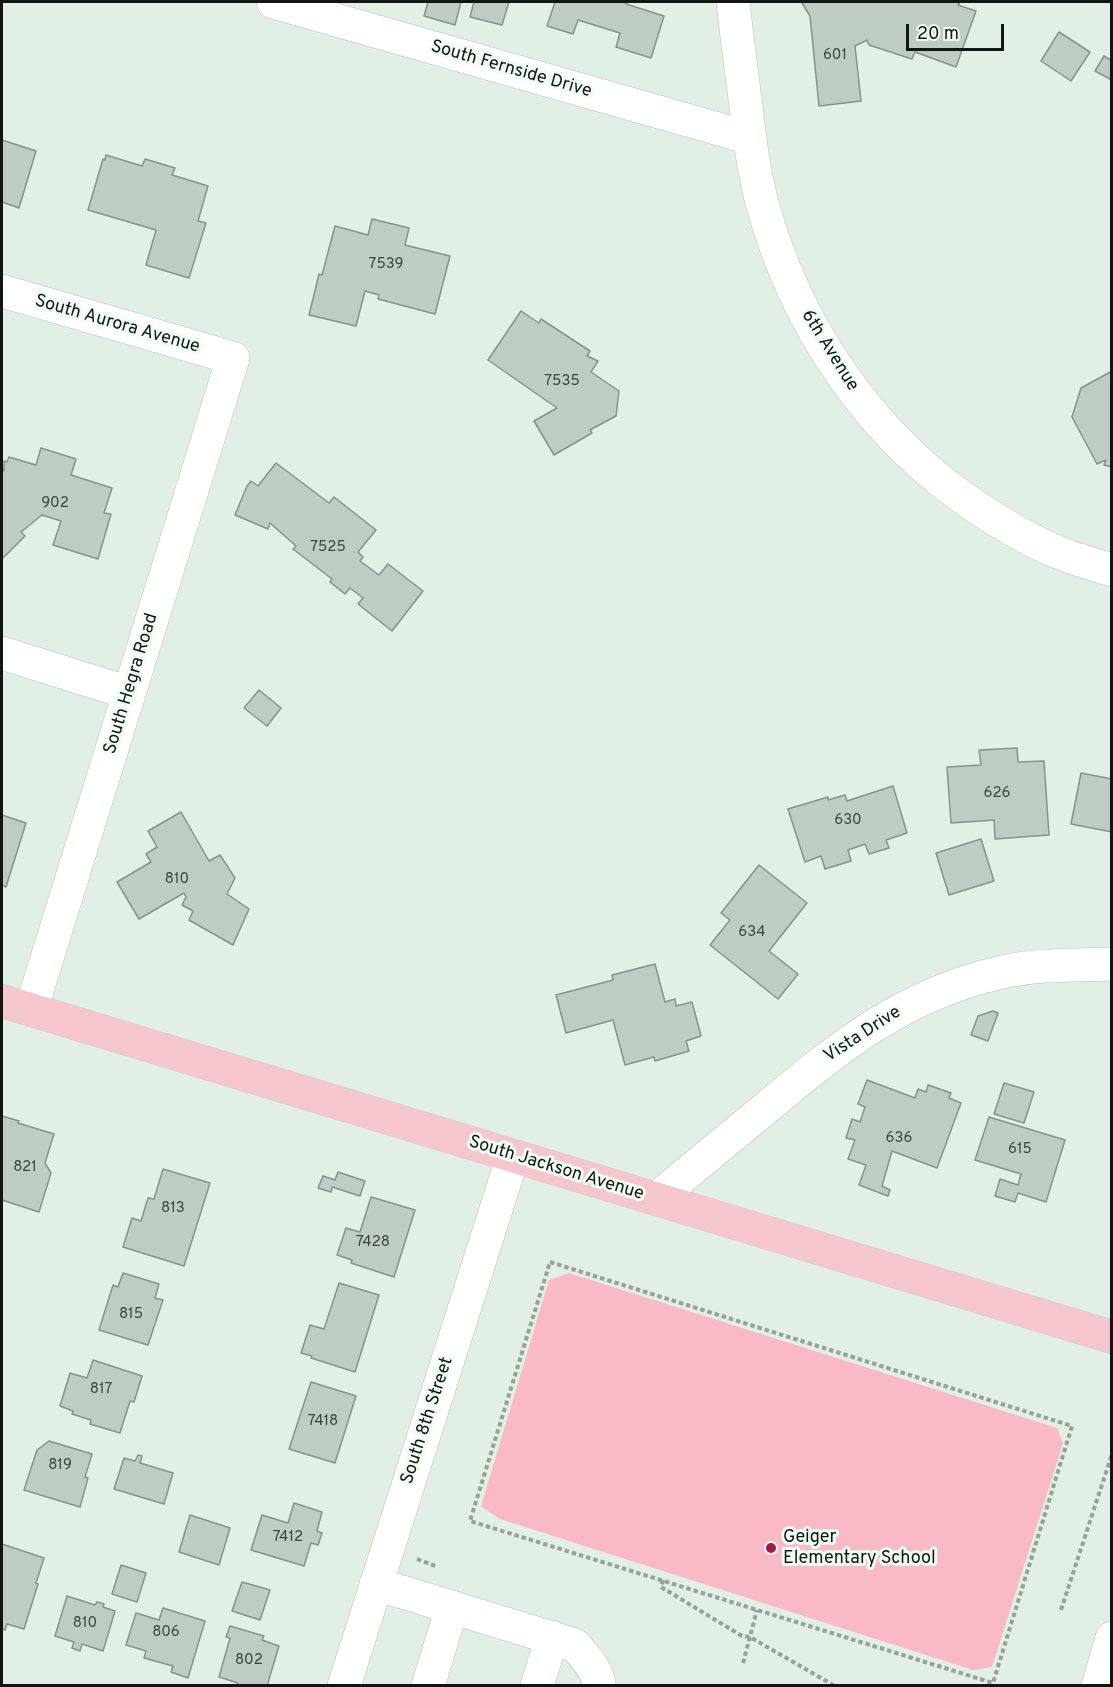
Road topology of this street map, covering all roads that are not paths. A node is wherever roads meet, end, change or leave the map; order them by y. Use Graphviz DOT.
graph roads {
  1 [pos="273,2"];
  2 [pos="733,2"];
  3 [pos="750,138"];
  4 [pos="2,291"];
  5 [pos="233,358"];
  6 [pos="1112,570"];
  7 [pos="2,653"];
  8 [pos="129,693"];
  9 [pos="1112,964"];
  10 [pos="16,1005"];
  11 [pos="513,1156"];
  12 [pos="656,1199"];
  13 [pos="1112,1337"];
  14 [pos="376,1584"];
  15 [pos="452,1607"];
  16 [pos="552,1637"];
  17 [pos="1112,1638"];
  18 [pos="344,1686"];
  19 [pos="428,1686"];
  20 [pos="537,1686"];
  21 [pos="599,1686"];
  22 [pos="1098,1686"];
  1 -- 3 [label="street, South Fernside Drive"];
  2 -- 3 [label="street, 6th Avenue"];
  3 -- 6 [label="street, 6th Avenue"];
  4 -- 5 [label="street, South Aurora Avenue"];
  5 -- 8 [label="street, South Hegra Road"];
  7 -- 8 [label="street"];
  8 -- 10 [label="street, South Hegra Road"];
  9 -- 12 [label="street, Vista Drive"];
  10 -- 11 [label="main road, South Jackson Avenue"];
  11 -- 12 [label="main road, South Jackson Avenue"];
  11 -- 14 [label="street, South 8th Street"];
  12 -- 13 [label="main road, South Jackson Avenue"];
  14 -- 15 [label="street"];
  14 -- 18 [label="street, South 8th Street"];
  15 -- 16 [label="street"];
  15 -- 19 [label="street"];
  16 -- 20 [label="street"];
  16 -- 21 [label="street"];
  17 -- 22 [label="street"];
}
